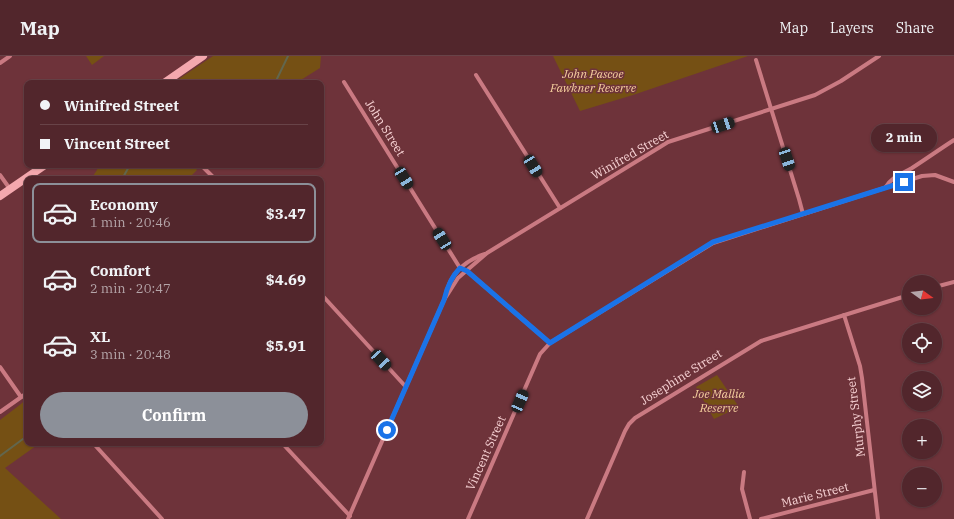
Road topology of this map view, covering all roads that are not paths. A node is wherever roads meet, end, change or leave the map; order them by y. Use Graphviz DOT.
graph roads {
  1 [pos="10,56"];
  2 [pos="203,56"];
  3 [pos="879,56"];
  4 [pos="756,60"];
  5 [pos="0,63"];
  6 [pos="476,75"];
  7 [pos="168,80"];
  8 [pos="344,82"];
  9 [pos="771,110"];
  10 [pos="954,140"];
  11 [pos="41,168"];
  12 [pos="204,168"];
  13 [pos="910,169"];
  14 [pos="0,175"];
  15 [pos="29,176"];
  16 [pos="212,176"];
  17 [pos="24,179"];
  18 [pos="904,182"];
  19 [pos="954,182"];
  20 [pos="885,188"];
  21 [pos="10,189"];
  22 [pos="0,196"];
  23 [pos="560,208"];
  24 [pos="805,213"];
  25 [pos="487,253"];
  26 [pos="460,268"];
  27 [pos="467,271"];
  28 [pos="954,282"];
  29 [pos="942,285"];
  30 [pos="324,297"];
  31 [pos="902,297"];
  32 [pos="444,300"];
  33 [pos="844,315"];
  34 [pos="550,343"];
  35 [pos="0,367"];
  36 [pos="406,387"];
  37 [pos="24,395"];
  38 [pos="21,397"];
  39 [pos="0,412"];
  40 [pos="96,446"];
  41 [pos="285,446"];
  42 [pos="744,472"];
  43 [pos="874,490"];
  44 [pos="349,517"];
  45 [pos="162,519"];
  46 [pos="468,519"];
  47 [pos="587,519"];
  48 [pos="750,519"];
  49 [pos="760,519"];
  50 [pos="878,519"];
  1 -- 5 [label="street"];
  2 -- 7 [label="main road"];
  3 -- 9 [label="street, Winifred Street"];
  4 -- 9 [label="street"];
  6 -- 23 [label="street"];
  8 -- 26 [label="street, John Street"];
  9 -- 23 [label="street, Winifred Street"];
  9 -- 24 [label="street"];
  10 -- 13 [label="street, Vincent Street"];
  11 -- 15 [label="main road"];
  12 -- 16 [label="street"];
  13 -- 18 [label="street"];
  13 -- 20 [label="street, Vincent Street"];
  14 -- 21 [label="street"];
  17 -- 21 [label="main road"];
  18 -- 19 [label="street, Vincent Street"];
  18 -- 20 [label="street, Vincent Street"];
  20 -- 24 [label="street, Vincent Street"];
  21 -- 22 [label="main road"];
  23 -- 25 [label="street, Winifred Street"];
  24 -- 34 [label="street, Vincent Street"];
  25 -- 26 [label="street, Winifred Street"];
  25 -- 27 [label="street, Winifred Street"];
  26 -- 27 [label="street"];
  26 -- 32 [label="street, Winifred Street"];
  27 -- 32 [label="street, Winifred Street"];
  27 -- 34 [label="street"];
  28 -- 29 [label="street"];
  30 -- 36 [label="street"];
  31 -- 33 [label="street, Josephine Street"];
  32 -- 36 [label="street, Winifred Street"];
  33 -- 43 [label="street, Murphy Street"];
  33 -- 47 [label="street, Josephine Street"];
  34 -- 46 [label="street, Vincent Street"];
  35 -- 38 [label="street"];
  36 -- 44 [label="street, Winifred Street"];
  37 -- 38 [label="street"];
  38 -- 39 [label="street"];
  40 -- 45 [label="street"];
  41 -- 44 [label="street"];
  42 -- 48 [label="street"];
  43 -- 49 [label="street, Marie Street"];
  43 -- 50 [label="street, Murphy Street"];
}
